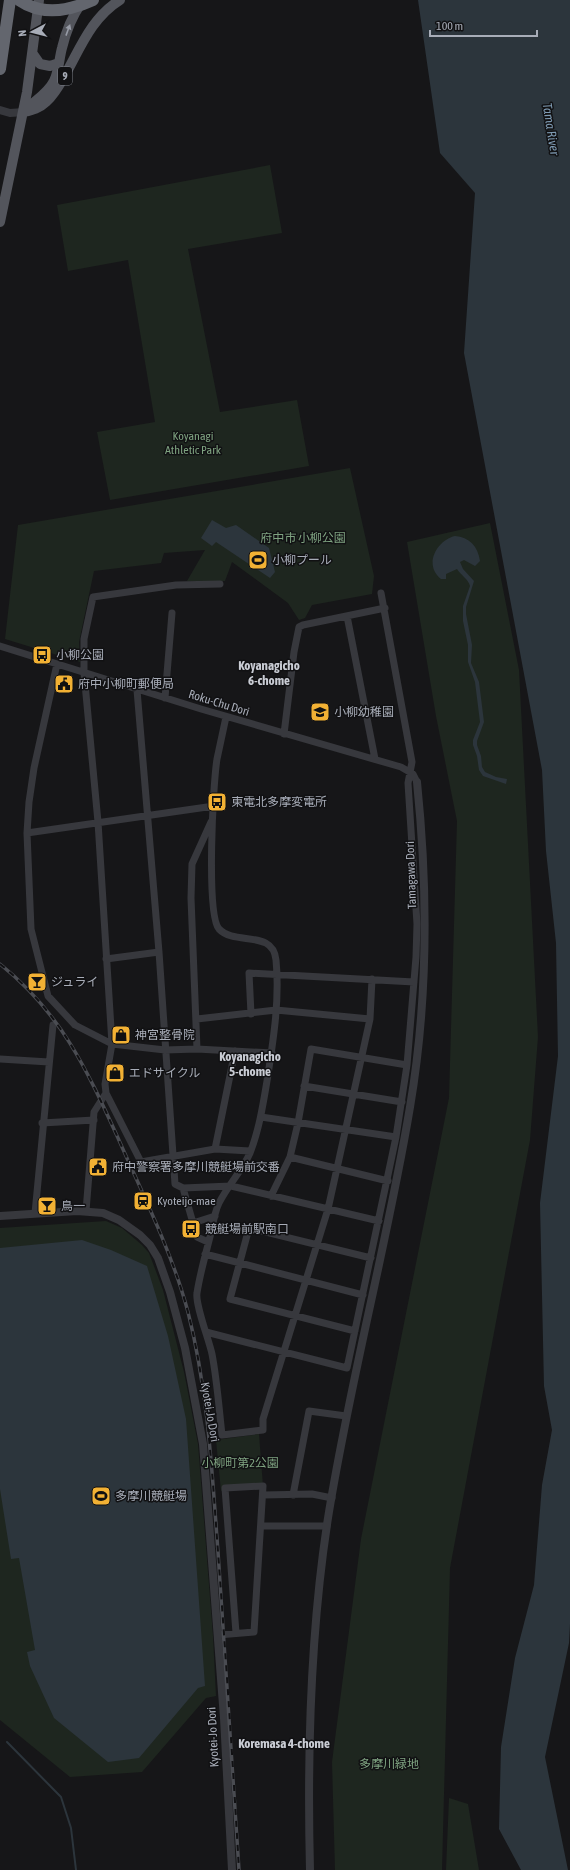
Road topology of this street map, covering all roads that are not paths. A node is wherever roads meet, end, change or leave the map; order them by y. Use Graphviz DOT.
graph roads {
  1 [pos="10,0"];
  2 [pos="19,0"];
  3 [pos="39,0"];
  4 [pos="83,0"];
  5 [pos="93,0"];
  6 [pos="120,0"];
  7 [pos="33,54"];
  8 [pos="59,63"];
  9 [pos="0,69"];
  10 [pos="0,110"];
  11 [pos="24,112"];
  12 [pos="0,222"];
  13 [pos="220,584"];
  14 [pos="381,593"];
  15 [pos="385,608"];
  16 [pos="172,613"];
  17 [pos="347,616"];
  18 [pos="0,646"];
  19 [pos="57,664"];
  20 [pos="84,673"];
  21 [pos="137,690"];
  22 [pos="164,698"];
  23 [pos="226,717"];
  24 [pos="284,734"];
  25 [pos="375,759"];
  26 [pos="410,771"];
  27 [pos="417,782"];
  28 [pos="214,806"];
  29 [pos="148,814"];
  30 [pos="212,820"];
  31 [pos="98,822"];
  32 [pos="27,833"];
  33 [pos="159,952"];
  34 [pos="106,959"];
  35 [pos="276,974"];
  36 [pos="372,979"];
  37 [pos="418,981"];
  38 [pos="276,1010"];
  39 [pos="251,1014"];
  40 [pos="370,1018"];
  41 [pos="197,1019"];
  42 [pos="53,1025"];
  43 [pos="112,1044"];
  44 [pos="197,1049"];
  45 [pos="165,1050"];
  46 [pos="235,1051"];
  47 [pos="272,1053"];
  48 [pos="361,1057"];
  49 [pos="0,1059"];
  50 [pos="49,1062"];
  51 [pos="407,1065"];
  52 [pos="304,1086"];
  53 [pos="106,1093"];
  54 [pos="353,1094"];
  55 [pos="402,1102"];
  56 [pos="260,1117"];
  57 [pos="94,1120"];
  58 [pos="42,1123"];
  59 [pos="298,1123"];
  60 [pos="345,1130"];
  61 [pos="396,1137"];
  62 [pos="215,1149"];
  63 [pos="250,1151"];
  64 [pos="173,1156"];
  65 [pos="290,1157"];
  66 [pos="337,1169"];
  67 [pos="388,1181"];
  68 [pos="231,1186"];
  69 [pos="182,1188"];
  70 [pos="271,1196"];
  71 [pos="328,1209"];
  72 [pos="86,1211"];
  73 [pos="35,1213"];
  74 [pos="0,1216"];
  75 [pos="215,1216"];
  76 [pos="380,1221"];
  77 [pos="193,1223"];
  78 [pos="208,1242"];
  79 [pos="318,1245"];
  80 [pos="205,1254"];
  81 [pos="371,1258"];
  82 [pos="240,1263"];
  83 [pos="306,1280"];
  84 [pos="363,1295"];
  85 [pos="296,1315"];
  86 [pos="355,1331"];
  87 [pos="206,1332"];
  88 [pos="284,1351"];
  89 [pos="346,1416"];
  90 [pos="263,1495"];
  91 [pos="293,1495"];
  92 [pos="332,1498"];
  93 [pos="261,1526"];
  94 [pos="327,1526"];
  95 [pos="236,1633"];
  96 [pos="218,1635"];
  97 [pos="232,1870"];
  98 [pos="310,1870"];
  1 -- 9 [label="highway"];
  2 -- 5 [label="highway, bridge"];
  3 -- 7 [label="main road"];
  8 -- 4 [label="main road, 9, one-way"];
  6 -- 11 [label="main road, 9"];
  7 -- 8 [label="main road"];
  7 -- 11 [label="main road"];
  8 -- 11 [label="main road, 9"];
  10 -- 11 [label="street"];
  11 -- 12 [label="main road"];
  13 -- 20 [label="street"];
  14 -- 15 [label="street"];
  15 -- 17 [label="street"];
  15 -- 26 [label="street"];
  16 -- 22 [label="street"];
  17 -- 24 [label="street"];
  17 -- 25 [label="street"];
  18 -- 19 [label="street, Roku-Chu Dori"];
  19 -- 20 [label="street, Roku-Chu Dori"];
  19 -- 32 [label="street"];
  20 -- 21 [label="street, Roku-Chu Dori"];
  20 -- 31 [label="street"];
  21 -- 22 [label="street, Roku-Chu Dori"];
  21 -- 29 [label="street"];
  22 -- 23 [label="street, Roku-Chu Dori"];
  23 -- 24 [label="street, Roku-Chu Dori"];
  23 -- 28 [label="street"];
  24 -- 25 [label="street, Roku-Chu Dori"];
  25 -- 26 [label="street, Roku-Chu Dori"];
  26 -- 27 [label="street, Tamagawa Dori"];
  26 -- 37 [label="street"];
  27 -- 37 [label="street, Tamagawa Dori"];
  28 -- 29 [label="street"];
  28 -- 30 [label="street"];
  29 -- 31 [label="street"];
  29 -- 33 [label="street"];
  30 -- 35 [label="street"];
  30 -- 41 [label="street"];
  31 -- 32 [label="street"];
  31 -- 34 [label="street"];
  32 -- 43 [label="street"];
  33 -- 34 [label="street"];
  33 -- 45 [label="street"];
  34 -- 43 [label="street"];
  35 -- 36 [label="street"];
  35 -- 38 [label="street"];
  35 -- 39 [label="street"];
  36 -- 37 [label="street"];
  36 -- 40 [label="street"];
  37 -- 51 [label="street"];
  37 -- 89 [label="street, Tamagawa Dori"];
  38 -- 39 [label="street"];
  38 -- 40 [label="street"];
  38 -- 47 [label="street"];
  39 -- 41 [label="street"];
  40 -- 48 [label="street"];
  41 -- 44 [label="street"];
  42 -- 50 [label="street"];
  43 -- 45 [label="street"];
  43 -- 53 [label="street"];
  44 -- 45 [label="street"];
  44 -- 46 [label="street"];
  45 -- 64 [label="street"];
  46 -- 47 [label="street"];
  46 -- 62 [label="street"];
  47 -- 56 [label="street"];
  48 -- 51 [label="street"];
  48 -- 52 [label="street"];
  48 -- 54 [label="street"];
  49 -- 50 [label="street"];
  50 -- 58 [label="street"];
  51 -- 55 [label="street"];
  52 -- 54 [label="street"];
  52 -- 59 [label="street"];
  53 -- 57 [label="street"];
  53 -- 64 [label="street"];
  54 -- 55 [label="street"];
  54 -- 60 [label="street"];
  55 -- 61 [label="street"];
  56 -- 59 [label="street"];
  56 -- 63 [label="street"];
  57 -- 58 [label="street"];
  57 -- 72 [label="street"];
  58 -- 73 [label="street"];
  59 -- 60 [label="street"];
  59 -- 65 [label="street"];
  60 -- 61 [label="street"];
  60 -- 66 [label="street"];
  61 -- 67 [label="street"];
  62 -- 63 [label="street"];
  62 -- 64 [label="street"];
  63 -- 68 [label="street"];
  64 -- 69 [label="street"];
  65 -- 66 [label="street"];
  65 -- 70 [label="street"];
  66 -- 67 [label="street"];
  66 -- 71 [label="street"];
  67 -- 76 [label="street"];
  68 -- 69 [label="street"];
  68 -- 70 [label="street"];
  68 -- 75 [label="street"];
  69 -- 77 [label="street"];
  70 -- 71 [label="street"];
  71 -- 76 [label="street"];
  71 -- 79 [label="street"];
  72 -- 73 [label="street, Kyotei-Jo Dori"];
  72 -- 96 [label="street, Kyotei-Jo Dori"];
  73 -- 74 [label="street, Kyotei-Jo Dori"];
  75 -- 77 [label="street"];
  75 -- 78 [label="street"];
  76 -- 81 [label="street"];
  77 -- 78 [label="street"];
  78 -- 80 [label="street"];
  79 -- 81 [label="street"];
  79 -- 82 [label="street"];
  79 -- 83 [label="street"];
  80 -- 82 [label="street"];
  80 -- 87 [label="street"];
  81 -- 84 [label="street"];
  82 -- 83 [label="street"];
  82 -- 85 [label="street"];
  83 -- 84 [label="street"];
  83 -- 85 [label="street"];
  84 -- 86 [label="street"];
  85 -- 86 [label="street"];
  85 -- 88 [label="street"];
  86 -- 88 [label="street"];
  87 -- 88 [label="street"];
  87 -- 88 [label="street"];
  89 -- 91 [label="street"];
  89 -- 92 [label="street, Tamagawa Dori"];
  90 -- 91 [label="street"];
  90 -- 93 [label="street"];
  90 -- 95 [label="street"];
  91 -- 92 [label="street"];
  92 -- 94 [label="street, Tamagawa Dori"];
  93 -- 94 [label="street"];
  93 -- 95 [label="street"];
  94 -- 98 [label="street, Tamagawa Dori"];
  95 -- 96 [label="street"];
  96 -- 97 [label="street, Kyotei-Jo Dori"];
}
